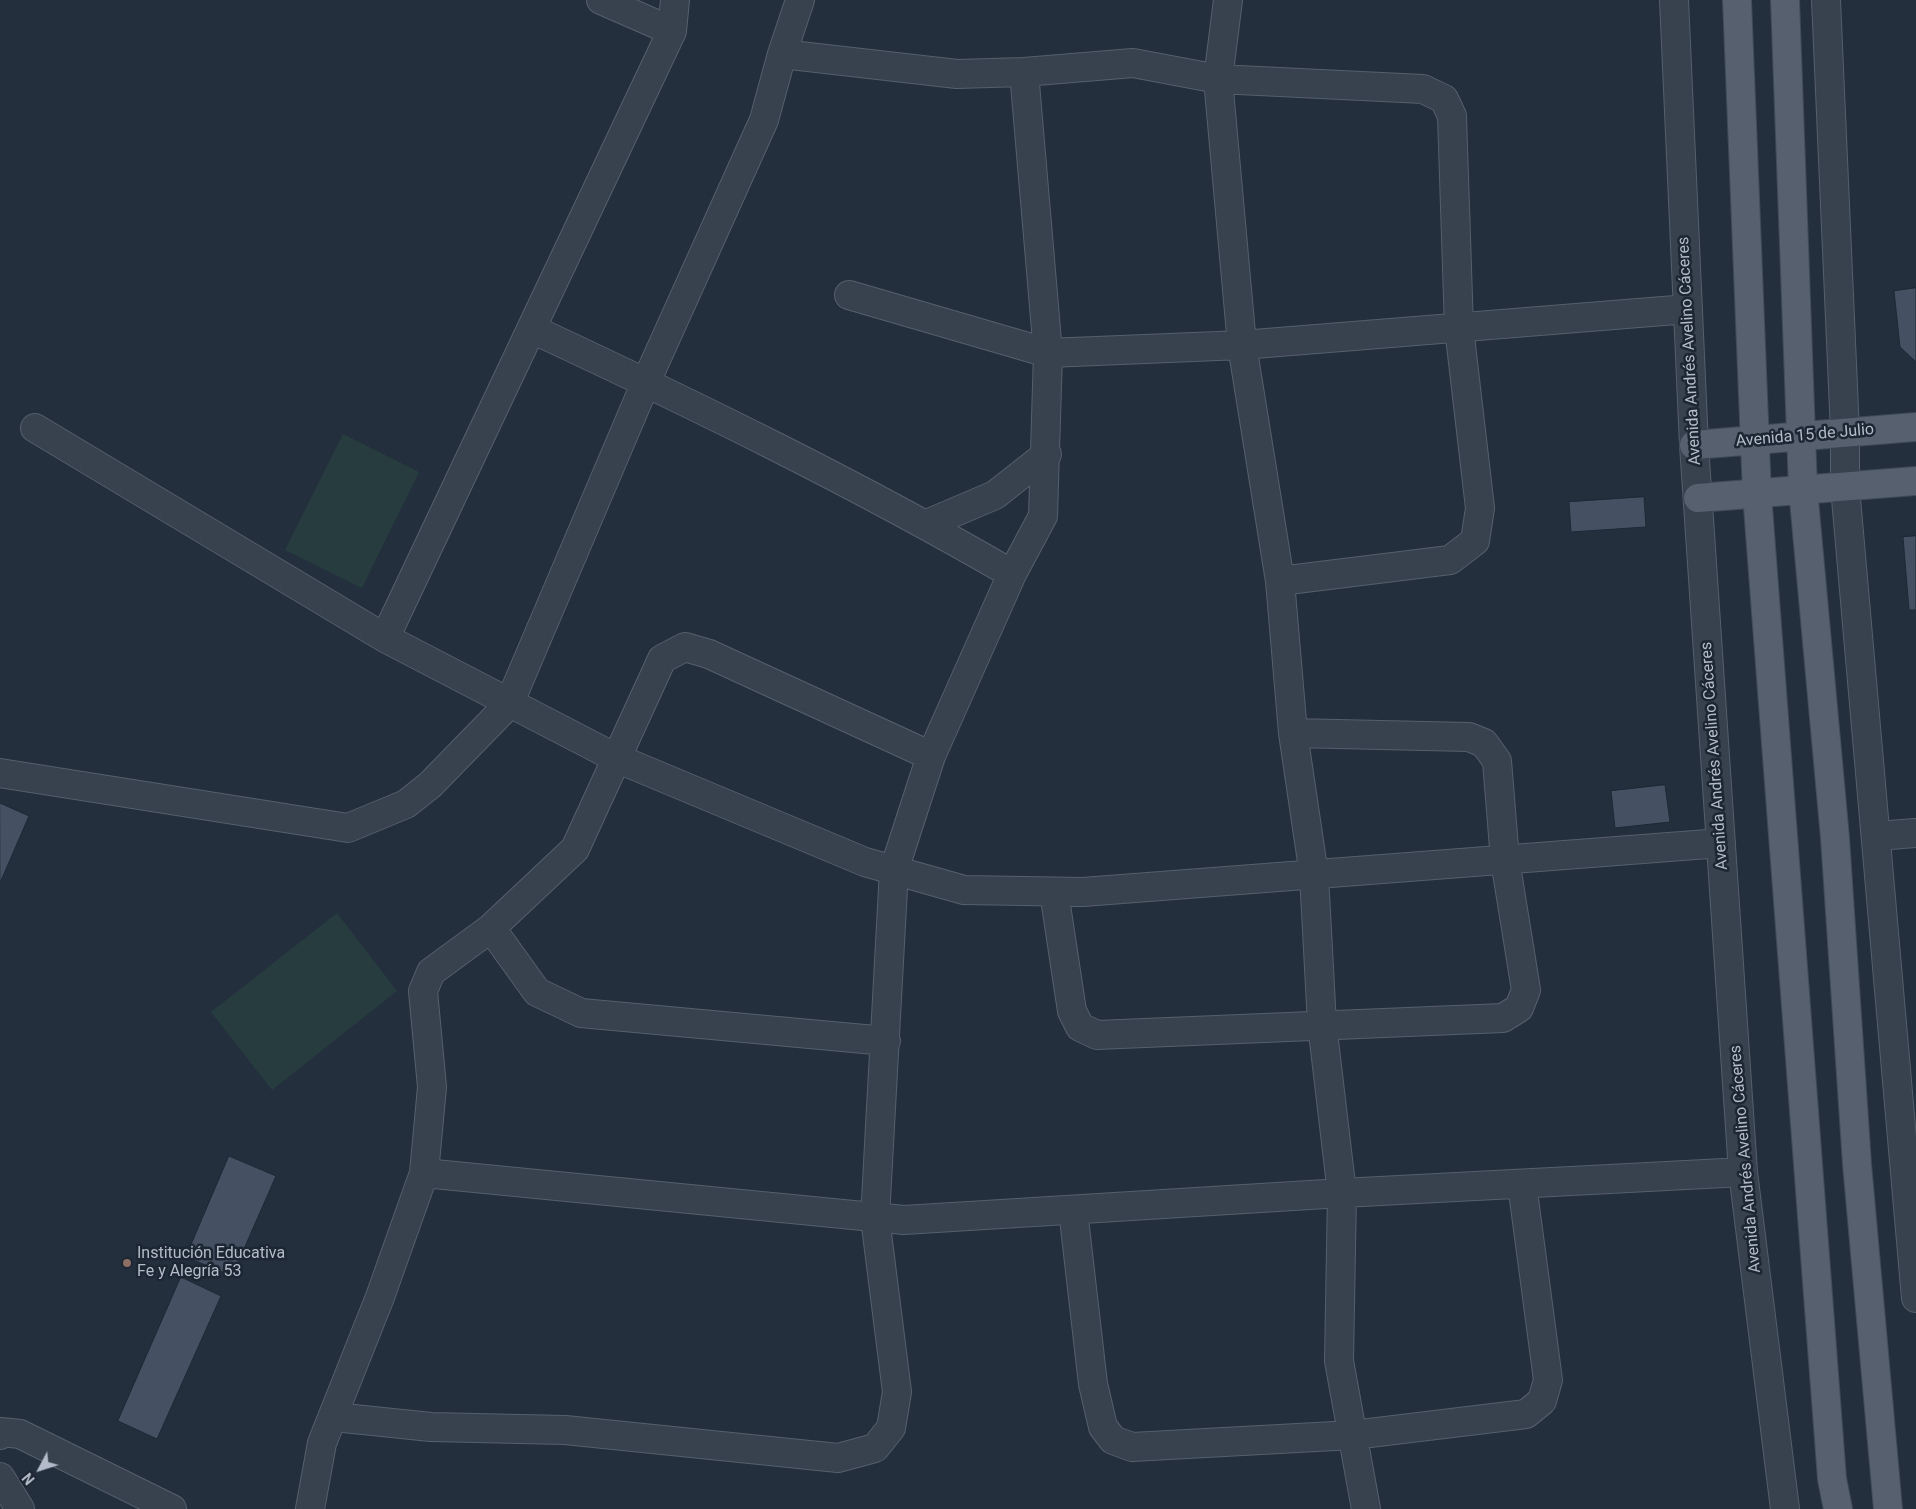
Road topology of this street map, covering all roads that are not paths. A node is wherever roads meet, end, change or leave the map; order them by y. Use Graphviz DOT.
graph roads {
  1 [pos="601,0"];
  2 [pos="675,0"];
  3 [pos="800,0"];
  4 [pos="1228,0"];
  5 [pos="1674,0"];
  6 [pos="1737,0"];
  7 [pos="1785,0"];
  8 [pos="1826,0"];
  9 [pos="672,30"];
  10 [pos="782,54"];
  11 [pos="1024,72"];
  12 [pos="1218,79"];
  13 [pos="849,295"];
  14 [pos="1688,309"];
  15 [pos="1459,328"];
  16 [pos="532,329"];
  17 [pos="1242,345"];
  18 [pos="1048,353"];
  19 [pos="646,382"];
  20 [pos="1916,427"];
  21 [pos="35,428"];
  22 [pos="1845,432"];
  23 [pos="1801,436"];
  24 [pos="1756,440"];
  25 [pos="1694,445"];
  26 [pos="1047,454"];
  27 [pos="1916,480"];
  28 [pos="1845,486"];
  29 [pos="1803,490"];
  30 [pos="1757,494"];
  31 [pos="1698,498"];
  32 [pos="927,524"];
  33 [pos="1012,574"];
  34 [pos="1280,581"];
  35 [pos="385,638"];
  36 [pos="509,704"];
  37 [pos="1293,734"];
  38 [pos="932,756"];
  39 [pos="616,758"];
  40 [pos="0,773"];
  41 [pos="1916,833"];
  42 [pos="1877,836"];
  43 [pos="1720,843"];
  44 [pos="1505,860"];
  45 [pos="894,870"];
  46 [pos="1314,875"];
  47 [pos="1054,892"];
  48 [pos="491,928"];
  49 [pos="1322,1024"];
  50 [pos="886,1042"];
  51 [pos="1909,1132"];
  52 [pos="1743,1172"];
  53 [pos="424,1173"];
  54 [pos="1522,1184"];
  55 [pos="1342,1193"];
  56 [pos="1073,1210"];
  57 [pos="875,1218"];
  58 [pos="1916,1298"];
  59 [pos="334,1417"];
  60 [pos="0,1435"];
  61 [pos="1353,1435"];
  62 [pos="0,1477"];
  63 [pos="20,1509"];
  64 [pos="172,1509"];
  65 [pos="310,1509"];
  66 [pos="1366,1509"];
  67 [pos="1786,1509"];
  68 [pos="1838,1509"];
  69 [pos="1888,1509"];
  1 -- 9 [label="street"];
  2 -- 9 [label="street"];
  3 -- 10 [label="street"];
  4 -- 12 [label="street"];
  5 -- 14 [label="street, Avenida Andrés Avelino Cáceres"];
  6 -- 24 [label="main road"];
  7 -- 23 [label="main road"];
  8 -- 22 [label="street"];
  9 -- 16 [label="street"];
  10 -- 11 [label="street"];
  10 -- 19 [label="street"];
  11 -- 12 [label="street"];
  11 -- 18 [label="street"];
  12 -- 15 [label="street"];
  12 -- 17 [label="street"];
  13 -- 18 [label="street"];
  14 -- 15 [label="street"];
  14 -- 25 [label="street, Avenida Andrés Avelino Cáceres"];
  15 -- 17 [label="street"];
  15 -- 34 [label="street"];
  16 -- 19 [label="street"];
  16 -- 35 [label="street"];
  17 -- 18 [label="street"];
  17 -- 34 [label="street"];
  18 -- 26 [label="street"];
  19 -- 32 [label="street"];
  19 -- 36 [label="street"];
  20 -- 22 [label="main road, Avenida 15 de Julio"];
  21 -- 35 [label="street"];
  22 -- 23 [label="main road, Avenida 15 de Julio"];
  22 -- 28 [label="street"];
  23 -- 24 [label="main road, Avenida 15 de Julio"];
  23 -- 29 [label="main road"];
  24 -- 25 [label="main road, Avenida 15 de Julio"];
  24 -- 30 [label="main road"];
  25 -- 31 [label="street, Avenida Andrés Avelino Cáceres"];
  26 -- 32 [label="street"];
  26 -- 33 [label="street"];
  27 -- 28 [label="main road"];
  28 -- 29 [label="main road"];
  28 -- 42 [label="street"];
  29 -- 30 [label="main road"];
  29 -- 69 [label="main road"];
  30 -- 31 [label="main road"];
  30 -- 68 [label="main road"];
  31 -- 43 [label="street, Avenida Andrés Avelino Cáceres"];
  32 -- 33 [label="street"];
  33 -- 38 [label="street"];
  34 -- 37 [label="street"];
  35 -- 36 [label="street"];
  36 -- 39 [label="street"];
  36 -- 40 [label="street"];
  37 -- 44 [label="street"];
  37 -- 46 [label="street"];
  38 -- 39 [label="street"];
  38 -- 45 [label="street"];
  39 -- 45 [label="street"];
  39 -- 48 [label="street"];
  41 -- 42 [label="street"];
  42 -- 51 [label="street"];
  43 -- 44 [label="street"];
  43 -- 52 [label="street, Avenida Andrés Avelino Cáceres"];
  44 -- 46 [label="street"];
  44 -- 49 [label="street"];
  45 -- 47 [label="street"];
  45 -- 50 [label="street"];
  46 -- 47 [label="street"];
  46 -- 49 [label="street"];
  47 -- 49 [label="street"];
  48 -- 50 [label="street"];
  48 -- 53 [label="street"];
  49 -- 55 [label="street"];
  50 -- 57 [label="street"];
  51 -- 58 [label="street"];
  52 -- 54 [label="street"];
  52 -- 67 [label="street, Avenida Andrés Avelino Cáceres"];
  53 -- 57 [label="street"];
  53 -- 59 [label="street"];
  54 -- 55 [label="street"];
  54 -- 61 [label="street"];
  55 -- 56 [label="street"];
  55 -- 61 [label="street"];
  56 -- 57 [label="street"];
  56 -- 61 [label="street"];
  57 -- 59 [label="street"];
  59 -- 65 [label="street"];
  60 -- 64 [label="street"];
  61 -- 66 [label="street"];
  62 -- 63 [label="street"];
}
